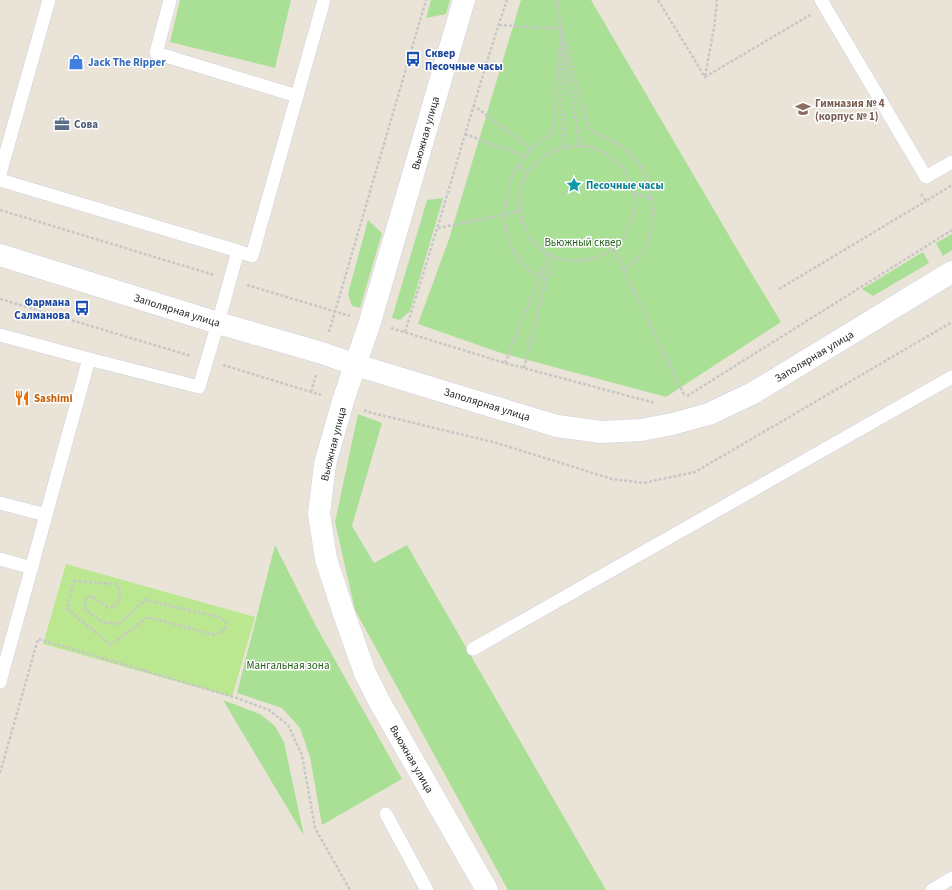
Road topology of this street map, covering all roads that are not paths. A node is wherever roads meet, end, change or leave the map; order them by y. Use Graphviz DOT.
graph roads {
  1 [pos="49,0"];
  2 [pos="170,0"];
  3 [pos="324,0"];
  4 [pos="464,0"];
  5 [pos="821,0"];
  6 [pos="297,96"];
  7 [pos="952,162"];
  8 [pos="0,174"];
  9 [pos="0,180"];
  10 [pos="238,251"];
  11 [pos="0,256"];
  12 [pos="952,272"];
  13 [pos="218,323"];
  14 [pos="0,335"];
  15 [pos="89,359"];
  16 [pos="356,365"];
  17 [pos="952,376"];
  18 [pos="0,503"];
  19 [pos="46,515"];
  20 [pos="0,559"];
  21 [pos="32,568"];
  22 [pos="473,649"];
  23 [pos="0,682"];
  24 [pos="386,814"];
  25 [pos="952,878"];
  26 [pos="427,890"];
  27 [pos="487,890"];
  28 [pos="932,890"];
  1 -- 8 [label="lane"];
  2 -- 6 [label="lane"];
  3 -- 6 [label="lane"];
  4 -- 16 [label="street, Вьюжная улица"];
  5 -- 7 [label="lane"];
  6 -- 10 [label="lane"];
  9 -- 10 [label="lane"];
  10 -- 13 [label="lane"];
  11 -- 13 [label="street, Заполярная улица"];
  12 -- 16 [label="street, Заполярная улица"];
  13 -- 15 [label="lane"];
  13 -- 16 [label="street, Заполярная улица"];
  14 -- 15 [label="lane"];
  15 -- 19 [label="lane"];
  16 -- 27 [label="street, Вьюжная улица"];
  17 -- 22 [label="lane"];
  18 -- 19 [label="lane"];
  19 -- 21 [label="lane"];
  20 -- 21 [label="lane"];
  21 -- 23 [label="lane"];
  24 -- 26 [label="lane"];
  25 -- 28 [label="lane"];
}
